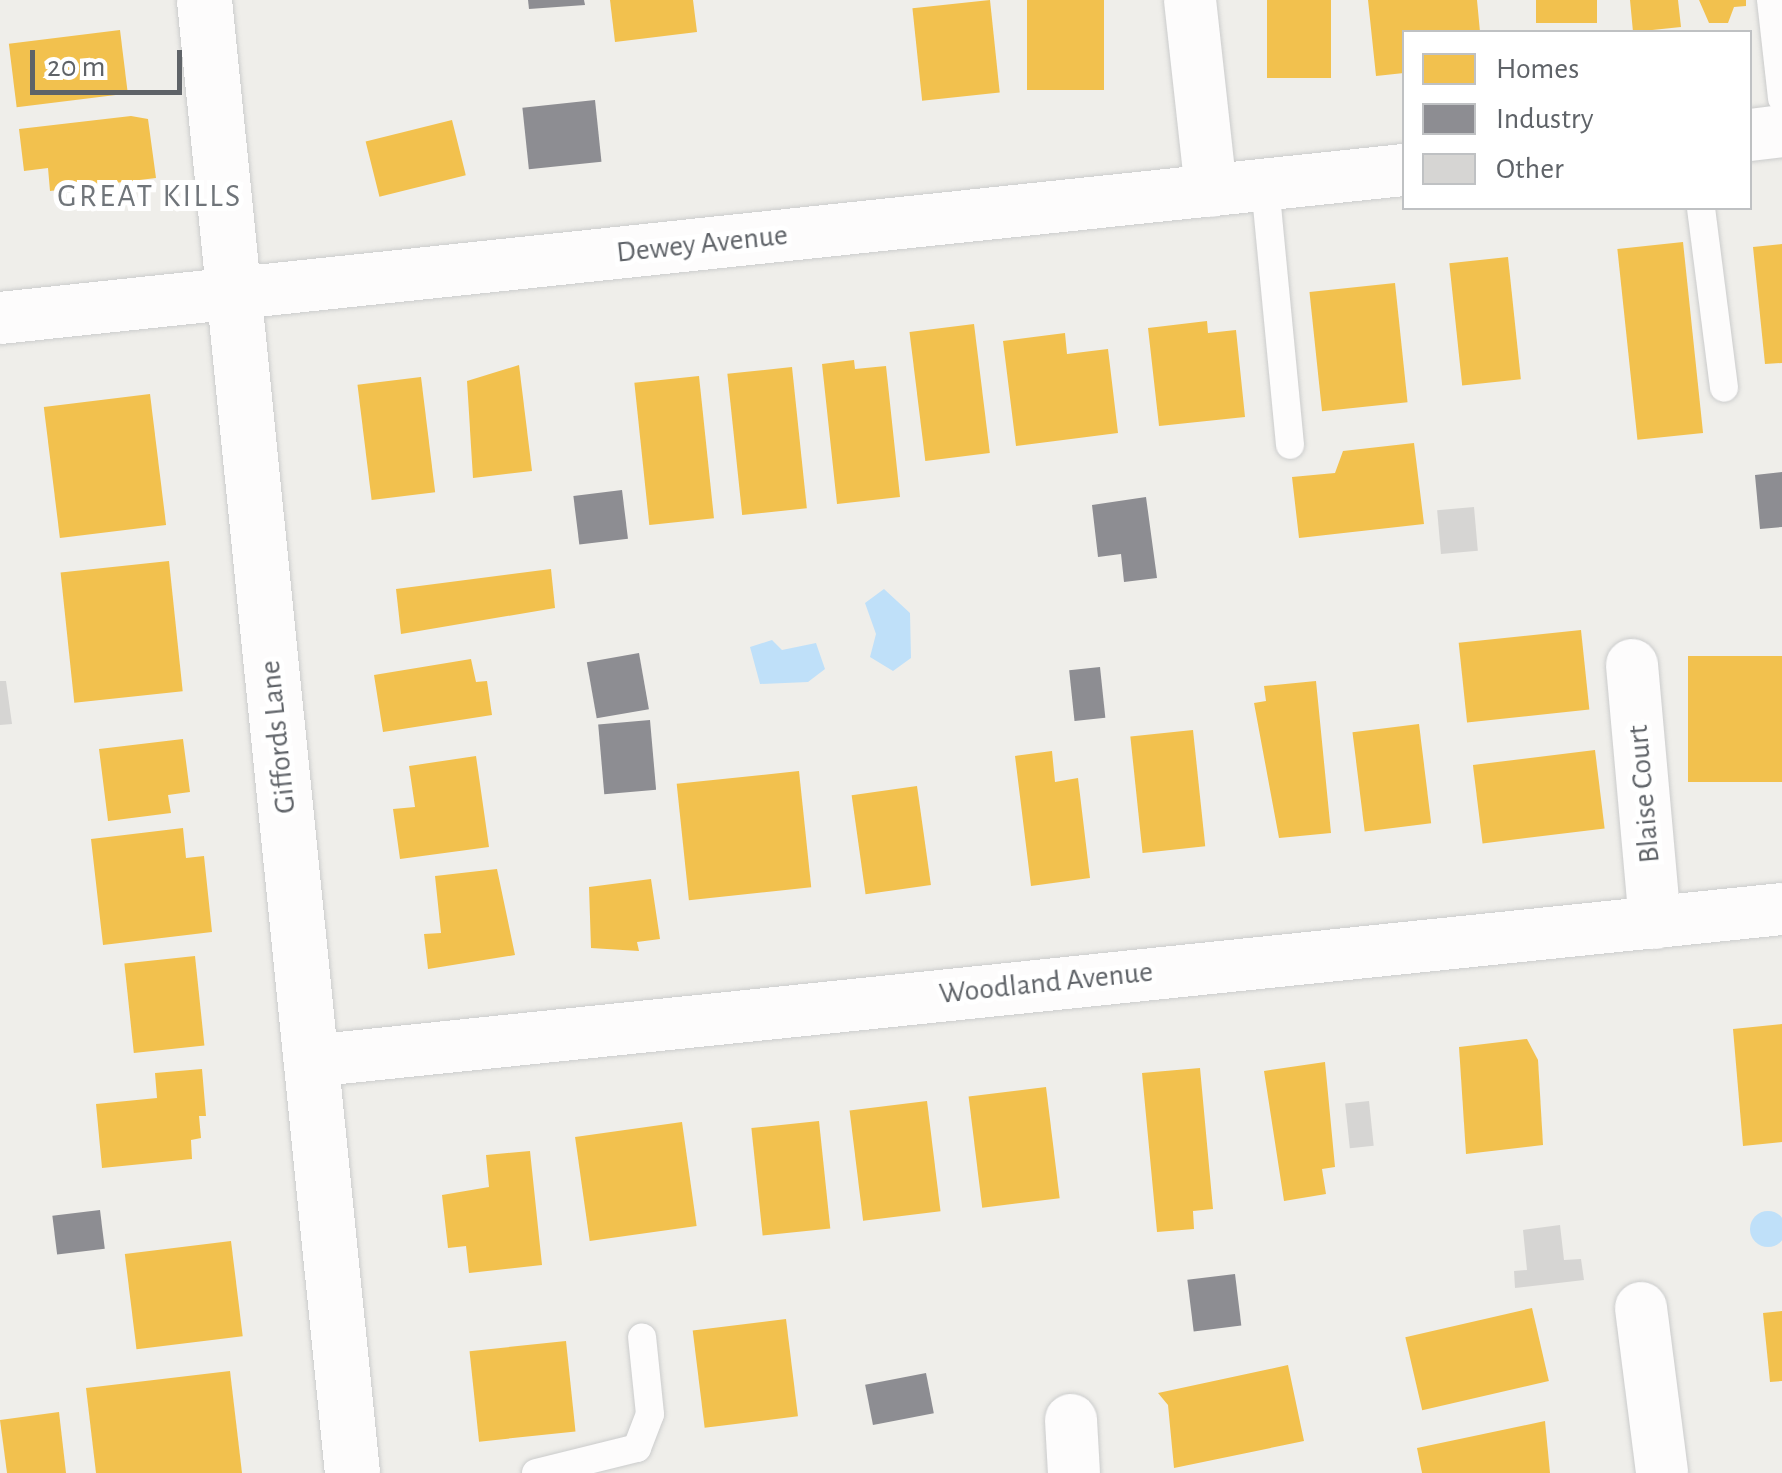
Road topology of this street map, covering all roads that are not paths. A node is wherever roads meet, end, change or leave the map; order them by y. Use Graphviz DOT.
graph roads {
  1 [pos="204,0"];
  2 [pos="1190,0"];
  3 [pos="1771,0"];
  4 [pos="1782,98"];
  5 [pos="1782,131"];
  6 [pos="1752,134"];
  7 [pos="1402,170"];
  8 [pos="1265,185"];
  9 [pos="1211,191"];
  10 [pos="1701,210"];
  11 [pos="232,292"];
  12 [pos="0,318"];
  13 [pos="1724,388"];
  14 [pos="1290,444"];
  15 [pos="1632,666"];
  16 [pos="1782,909"];
  17 [pos="1655,923"];
  18 [pos="311,1061"];
  19 [pos="1641,1308"];
  20 [pos="642,1337"];
  21 [pos="1071,1420"];
  22 [pos="352,1473"];
  23 [pos="536,1473"];
  24 [pos="1074,1473"];
  25 [pos="1662,1473"];
  1 -- 11 [label="street, Giffords Lane"];
  2 -- 9 [label="street"];
  3 -- 4 [label="lane"];
  5 -- 6 [label="street"];
  7 -- 8 [label="street, Dewey Avenue"];
  8 -- 9 [label="street, Dewey Avenue"];
  8 -- 14 [label="lane"];
  9 -- 11 [label="street, Dewey Avenue"];
  10 -- 13 [label="lane"];
  11 -- 12 [label="street, Dewey Avenue"];
  11 -- 18 [label="street, Giffords Lane"];
  15 -- 17 [label="street, Blaise Court"];
  16 -- 17 [label="street, Woodland Avenue"];
  17 -- 18 [label="street, Woodland Avenue"];
  18 -- 22 [label="street, Giffords Lane"];
  19 -- 25 [label="street"];
  20 -- 23 [label="lane"];
  21 -- 24 [label="street"];
}
